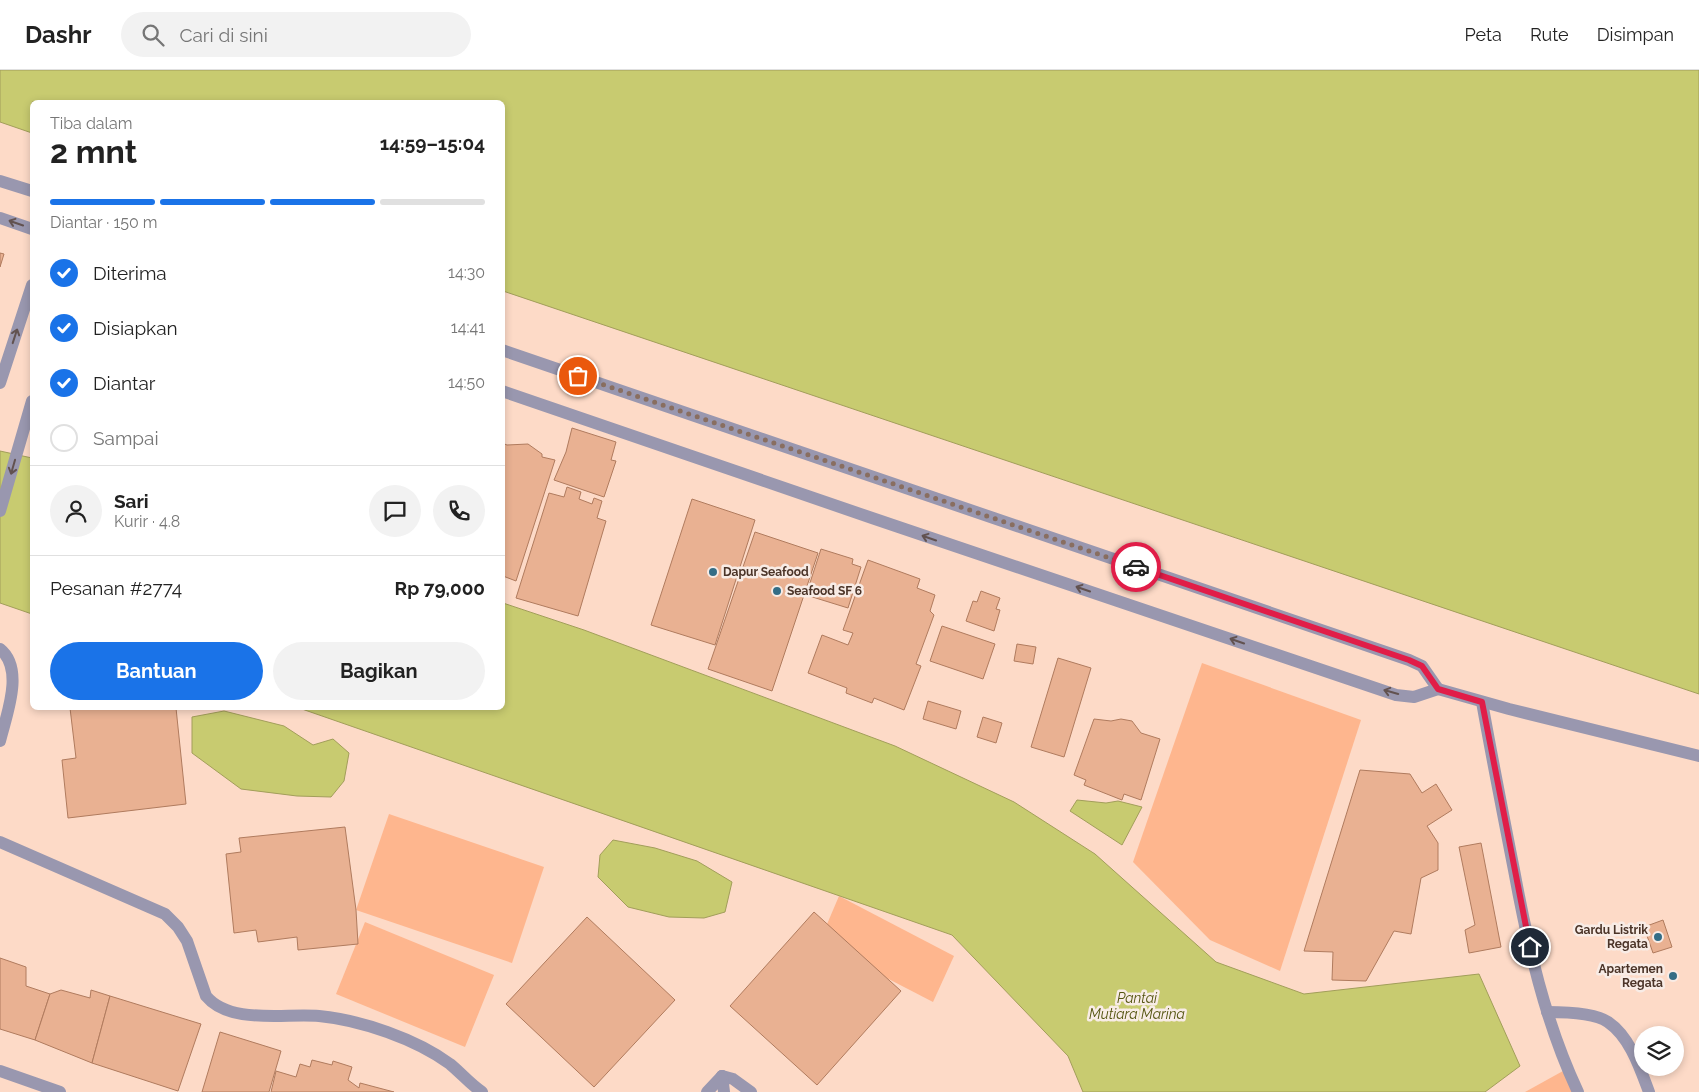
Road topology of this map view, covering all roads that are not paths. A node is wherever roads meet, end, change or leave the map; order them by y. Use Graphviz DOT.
graph roads {
  1 [pos="0,181"];
  2 [pos="30,190"];
  3 [pos="0,218"];
  4 [pos="30,228"];
  5 [pos="30,291"];
  6 [pos="505,351"];
  7 [pos="0,383"];
  8 [pos="505,392"];
  9 [pos="30,408"];
  10 [pos="0,511"];
  11 [pos="0,649"];
  12 [pos="1438,689"];
  13 [pos="1482,702"];
  14 [pos="0,741"];
  15 [pos="1699,756"];
  16 [pos="0,842"];
  17 [pos="1547,1012"];
  18 [pos="0,1071"];
  19 [pos="722,1076"];
  20 [pos="60,1092"];
  21 [pos="482,1092"];
  22 [pos="707,1092"];
  23 [pos="724,1092"];
  24 [pos="751,1092"];
  25 [pos="1578,1092"];
  26 [pos="1649,1092"];
  1 -- 2 [label="street"];
  4 -- 3 [label="street, one-way"];
  7 -- 5 [label="street, one-way"];
  6 -- 12 [label="street"];
  12 -- 8 [label="street, one-way"];
  9 -- 10 [label="street, one-way"];
  11 -- 14 [label="street"];
  12 -- 13 [label="street"];
  13 -- 15 [label="street"];
  13 -- 17 [label="street"];
  16 -- 21 [label="street"];
  17 -- 25 [label="street"];
  17 -- 26 [label="street"];
  18 -- 20 [label="street"];
  19 -- 22 [label="street"];
  19 -- 23 [label="street"];
  19 -- 24 [label="street"];
}
